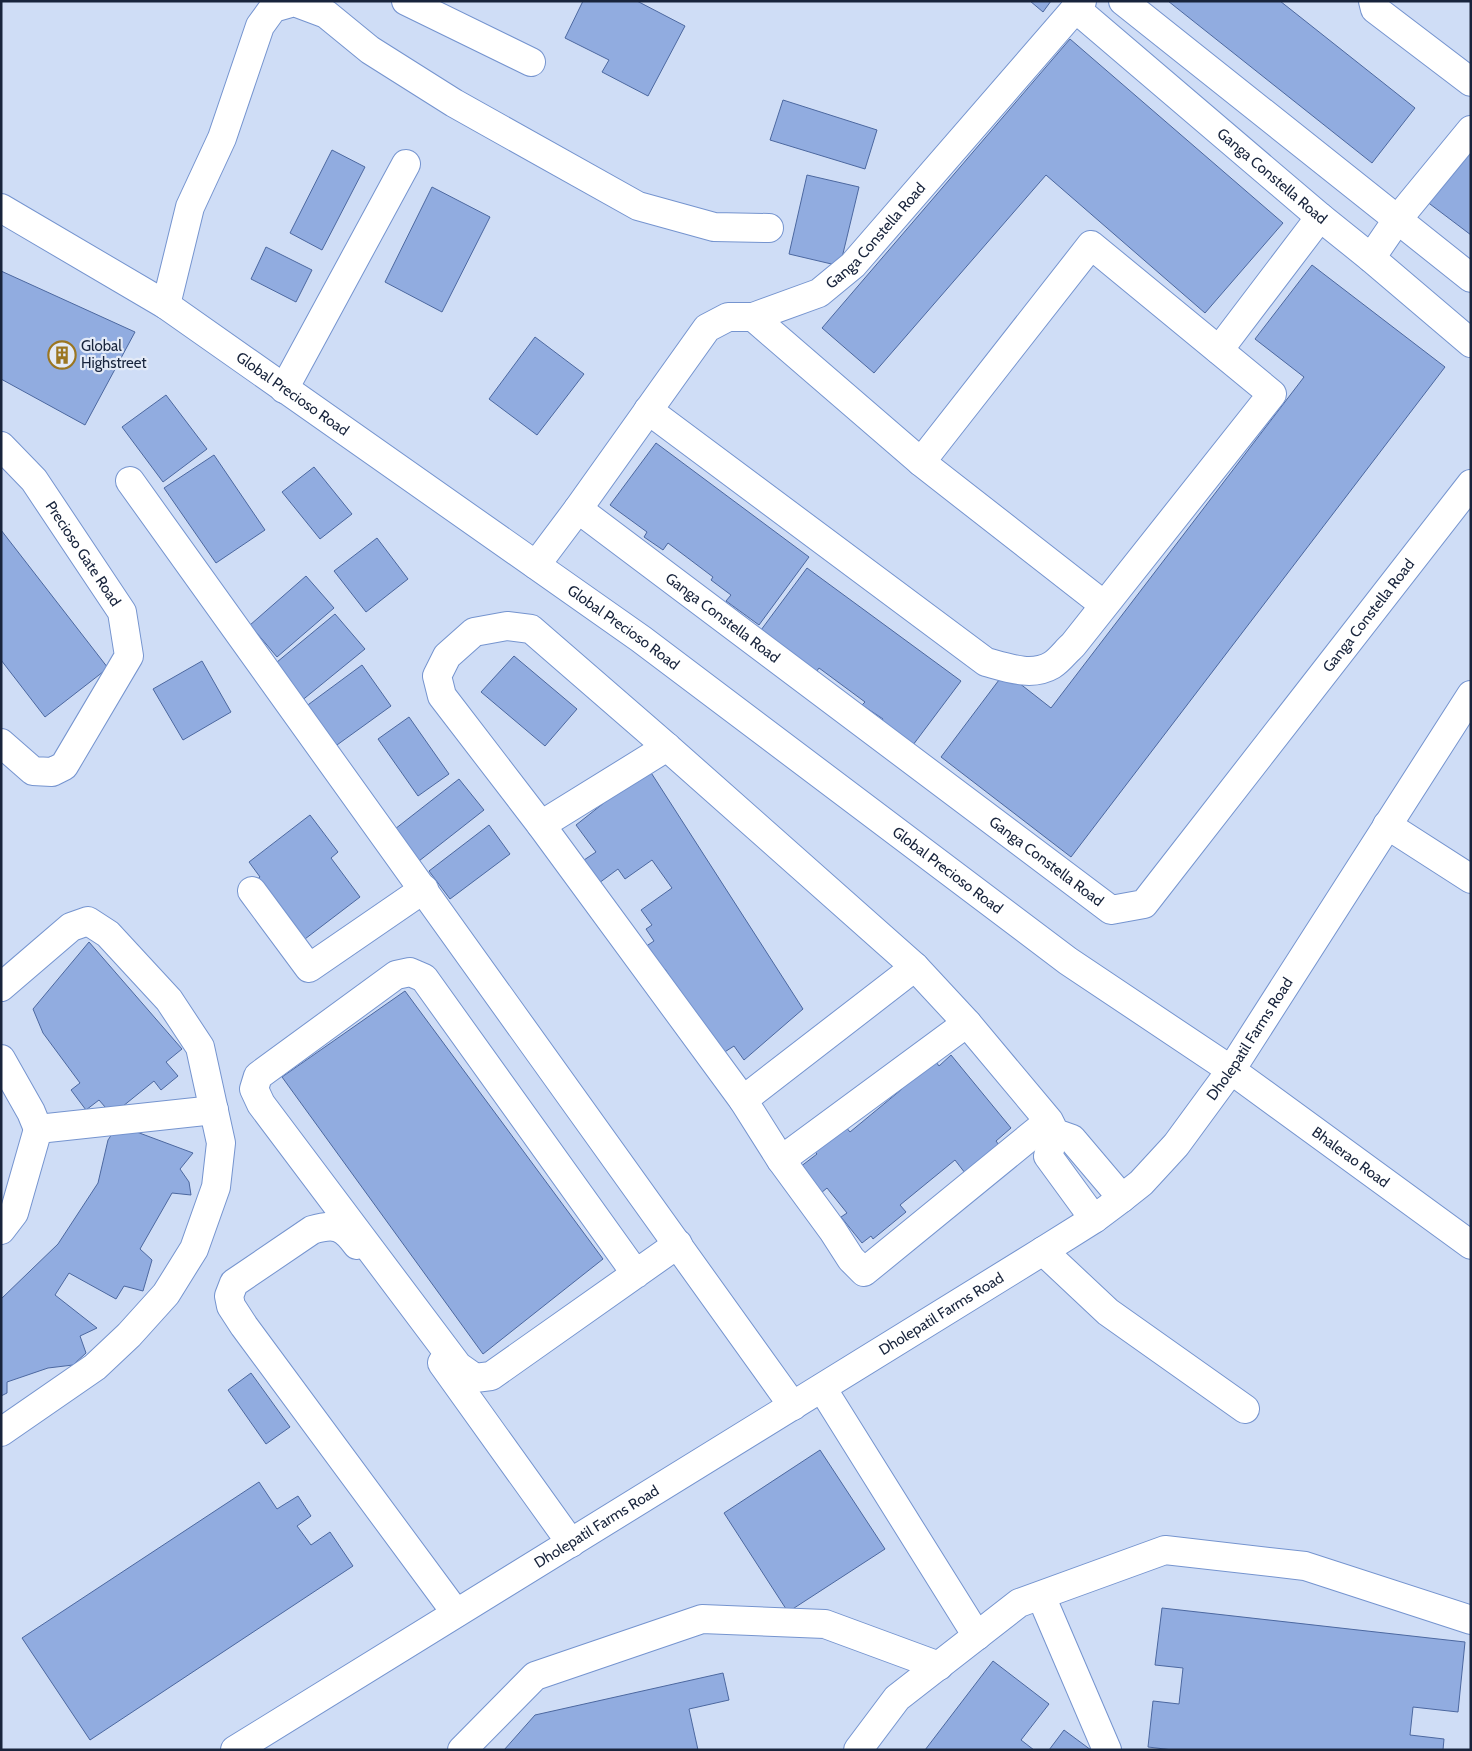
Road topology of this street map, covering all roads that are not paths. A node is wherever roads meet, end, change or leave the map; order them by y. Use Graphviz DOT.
graph roads {
  1 [pos="294,1"];
  2 [pos="406,1"];
  3 [pos="1122,1"];
  4 [pos="1373,1"];
  5 [pos="1078,5"];
  6 [pos="530,62"];
  7 [pos="1471,82"];
  8 [pos="1471,130"];
  9 [pos="406,164"];
  10 [pos="1,208"];
  11 [pos="1320,217"];
  12 [pos="1397,220"];
  13 [pos="769,228"];
  14 [pos="1372,258"];
  15 [pos="1471,278"];
  16 [pos="166,305"];
  17 [pos="753,317"];
  18 [pos="1471,342"];
  19 [pos="1219,350"];
  20 [pos="284,388"];
  21 [pos="648,410"];
  22 [pos="1,446"];
  23 [pos="921,462"];
  24 [pos="130,481"];
  25 [pos="1471,484"];
  26 [pos="578,510"];
  27 [pos="536,565"];
  28 [pos="1104,605"];
  29 [pos="1471,695"];
  30 [pos="1,743"];
  31 [pos="667,747"];
  32 [pos="541,825"];
  33 [pos="1387,825"];
  34 [pos="1471,879"];
  35 [pos="424,890"];
  36 [pos="252,891"];
  37 [pos="915,967"];
  38 [pos="1,987"];
  39 [pos="967,1023"];
  40 [pos="1,1060"];
  41 [pos="1231,1070"];
  42 [pos="743,1100"];
  43 [pos="214,1110"];
  44 [pos="1052,1127"];
  45 [pos="38,1129"];
  46 [pos="781,1160"];
  47 [pos="1122,1198"];
  48 [pos="1094,1219"];
  49 [pos="1,1230"];
  50 [pos="678,1244"];
  51 [pos="1471,1244"];
  52 [pos="1043,1251"];
  53 [pos="636,1274"];
  54 [pos="822,1388"];
  55 [pos="793,1406"];
  56 [pos="1245,1409"];
  57 [pos="1,1432"];
  58 [pos="571,1543"];
  59 [pos="1041,1596"];
  60 [pos="456,1613"];
  61 [pos="1471,1620"];
  62 [pos="977,1636"];
  63 [pos="939,1666"];
  64 [pos="235,1750"];
  65 [pos="462,1750"];
  66 [pos="858,1750"];
  67 [pos="1107,1750"];
  1 -- 13 [label="street"];
  1 -- 16 [label="street"];
  2 -- 6 [label="street"];
  3 -- 12 [label="street"];
  4 -- 7 [label="street"];
  5 -- 11 [label="street, Ganga Constella Road"];
  5 -- 17 [label="street, Ganga Constella Road"];
  8 -- 12 [label="street"];
  9 -- 20 [label="street"];
  10 -- 16 [label="street, Global Precioso Road"];
  11 -- 14 [label="street, Ganga Constella Road"];
  11 -- 19 [label="street"];
  12 -- 14 [label="street"];
  12 -- 15 [label="street"];
  14 -- 18 [label="street, Ganga Constella Road"];
  16 -- 20 [label="street, Global Precioso Road"];
  17 -- 21 [label="street, Ganga Constella Road"];
  17 -- 23 [label="street"];
  19 -- 23 [label="street"];
  19 -- 28 [label="street"];
  20 -- 27 [label="street, Global Precioso Road"];
  21 -- 26 [label="street, Ganga Constella Road"];
  21 -- 28 [label="street"];
  22 -- 30 [label="street, Precioso Gate Road"];
  23 -- 28 [label="street"];
  24 -- 35 [label="street"];
  25 -- 26 [label="street, Ganga Constella Road"];
  26 -- 27 [label="street, Ganga Constella Road"];
  27 -- 41 [label="street, Global Precioso Road"];
  29 -- 33 [label="street, Dholepatil Farms Road"];
  31 -- 32 [label="street"];
  31 -- 32 [label="street"];
  31 -- 37 [label="street"];
  32 -- 42 [label="street"];
  33 -- 34 [label="street"];
  33 -- 41 [label="street, Dholepatil Farms Road"];
  35 -- 36 [label="street"];
  35 -- 50 [label="street"];
  37 -- 39 [label="street"];
  37 -- 42 [label="street"];
  38 -- 43 [label="street"];
  39 -- 44 [label="street"];
  39 -- 46 [label="street"];
  40 -- 45 [label="street"];
  41 -- 47 [label="street, Dholepatil Farms Road"];
  41 -- 51 [label="street, Bhalerao Road"];
  42 -- 46 [label="street"];
  43 -- 45 [label="street"];
  43 -- 57 [label="street"];
  44 -- 46 [label="street"];
  44 -- 47 [label="street"];
  44 -- 48 [label="street"];
  45 -- 49 [label="street"];
  47 -- 48 [label="street, Dholepatil Farms Road"];
  48 -- 52 [label="street, Dholepatil Farms Road"];
  50 -- 53 [label="street"];
  50 -- 55 [label="street"];
  52 -- 54 [label="street, Dholepatil Farms Road"];
  52 -- 56 [label="street"];
  53 -- 53 [label="street"];
  54 -- 55 [label="street, Dholepatil Farms Road"];
  54 -- 62 [label="street"];
  55 -- 58 [label="street, Dholepatil Farms Road"];
  58 -- 60 [label="street, Dholepatil Farms Road"];
  58 -- 60 [label="street"];
  59 -- 61 [label="street"];
  59 -- 62 [label="street"];
  59 -- 67 [label="street"];
  60 -- 64 [label="street, Dholepatil Farms Road"];
  62 -- 63 [label="street"];
  63 -- 65 [label="street"];
  63 -- 66 [label="street"];
}
